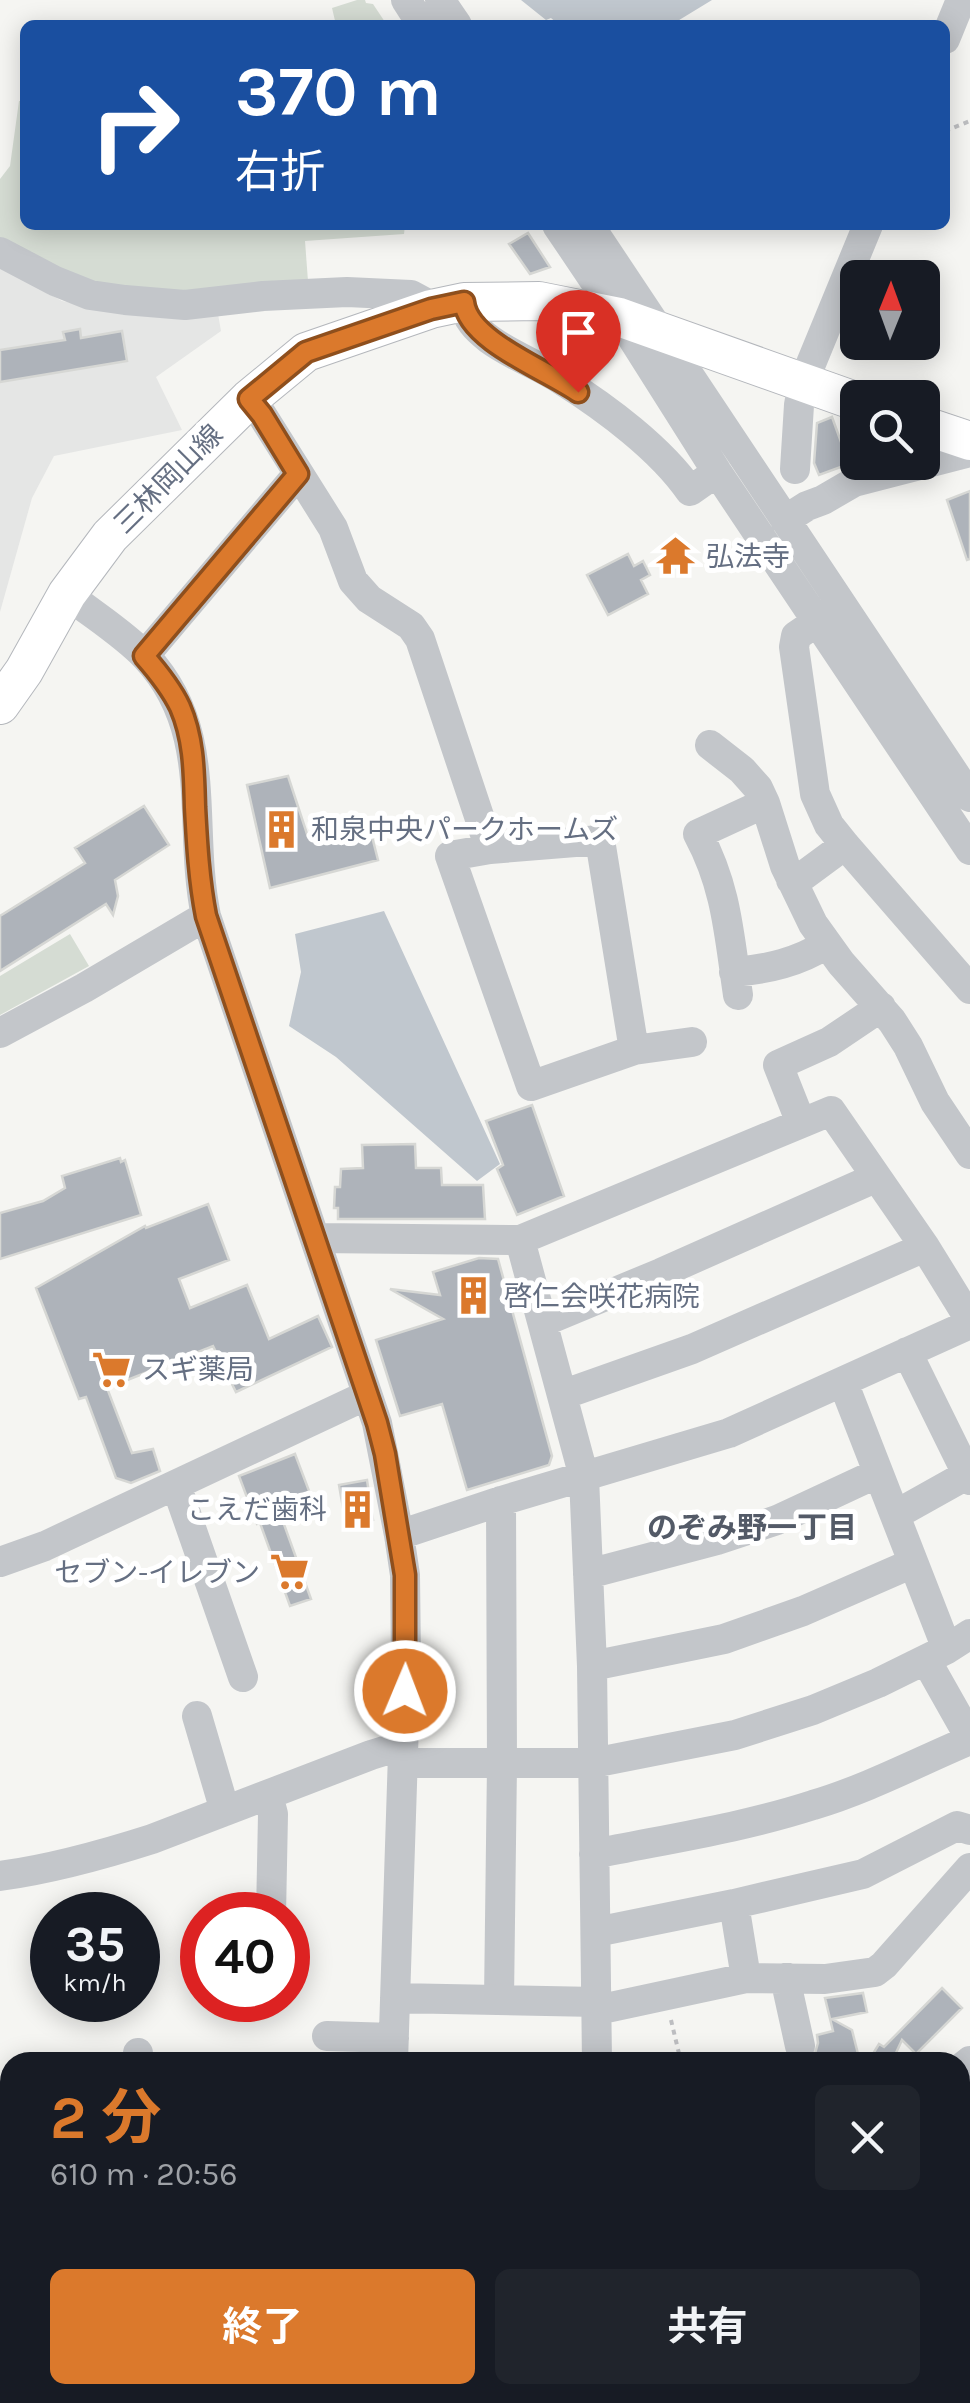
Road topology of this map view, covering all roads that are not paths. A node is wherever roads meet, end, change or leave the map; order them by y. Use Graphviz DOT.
graph roads {
  1 [pos="961,0"];
  2 [pos="950,27"];
  3 [pos="560,230"];
  4 [pos="592,230"];
  5 [pos="866,230"];
  6 [pos="0,252"];
  7 [pos="448,306"];
  8 [pos="619,317"];
  9 [pos="659,330"];
  10 [pos="802,383"];
  11 [pos="840,396"];
  12 [pos="249,399"];
  13 [pos="940,431"];
  14 [pos="970,441"];
  15 [pos="970,452"];
  16 [pos="795,468"];
  17 [pos="717,472"];
  18 [pos="298,474"];
  19 [pos="785,520"];
  20 [pos="67,594"];
  21 [pos="831,612"];
  22 [pos="144,656"];
  23 [pos="0,704"];
  24 [pos="710,745"];
  25 [pos="970,797"];
  26 [pos="765,803"];
  27 [pos="844,846"];
  28 [pos="490,849"];
  29 [pos="970,850"];
  30 [pos="791,880"];
  31 [pos="206,916"];
  32 [pos="827,944"];
  33 [pos="970,990"];
  34 [pos="880,1008"];
  35 [pos="0,1034"];
  36 [pos="692,1042"];
  37 [pos="634,1050"];
  38 [pos="802,1123"];
  39 [pos="970,1154"];
  40 [pos="875,1178"];
  41 [pos="316,1238"];
  42 [pos="520,1240"];
  43 [pos="925,1247"];
  44 [pos="543,1322"];
  45 [pos="970,1322"];
  46 [pos="907,1352"];
  47 [pos="842,1382"];
  48 [pos="367,1395"];
  49 [pos="562,1395"];
  50 [pos="878,1473"];
  51 [pos="969,1476"];
  52 [pos="584,1477"];
  53 [pos="176,1485"];
  54 [pos="501,1501"];
  55 [pos="895,1515"];
  56 [pos="399,1535"];
  57 [pos="0,1562"];
  58 [pos="913,1562"];
  59 [pos="588,1574"];
  60 [pos="948,1648"];
  61 [pos="231,1662"];
  62 [pos="592,1666"];
  63 [pos="197,1716"];
  64 [pos="970,1739"];
  65 [pos="403,1756"];
  66 [pos="593,1763"];
  67 [pos="502,1764"];
  68 [pos="268,1795"];
  69 [pos="225,1811"];
  70 [pos="970,1830"];
  71 [pos="594,1854"];
  72 [pos="970,1868"];
  73 [pos="0,1876"];
  74 [pos="277,1892"];
  75 [pos="734,1904"];
  76 [pos="596,1932"];
  77 [pos="746,1978"];
  78 [pos="787,1978"];
  79 [pos="395,1998"];
  80 [pos="499,2000"];
  81 [pos="597,2006"];
  82 [pos="327,2036"];
  83 [pos="800,2046"];
  84 [pos="394,2050"];
  85 [pos="598,2052"];
  1 -- 2 [label="street"];
  3 -- 8 [label="street"];
  4 -- 9 [label="street"];
  5 -- 10 [label="street"];
  6 -- 7 [label="street"];
  7 -- 8 [label="main road, 三林岡山線"];
  7 -- 12 [label="main road, 三林岡山線"];
  7 -- 17 [label="street"];
  8 -- 9 [label="main road, 三林岡山線"];
  8 -- 17 [label="street"];
  9 -- 10 [label="main road, 三林岡山線"];
  9 -- 19 [label="street"];
  10 -- 11 [label="main road, 三林岡山線"];
  10 -- 16 [label="street"];
  12 -- 18 [label="street"];
  12 -- 20 [label="main road, 三林岡山線"];
  13 -- 14 [label="main road"];
  15 -- 19 [label="street"];
  17 -- 21 [label="street"];
  18 -- 22 [label="street"];
  18 -- 28 [label="street"];
  19 -- 21 [label="street"];
  20 -- 22 [label="street"];
  20 -- 23 [label="main road, 三林岡山線"];
  21 -- 25 [label="street"];
  21 -- 27 [label="street"];
  21 -- 29 [label="street"];
  22 -- 31 [label="street"];
  24 -- 26 [label="street"];
  26 -- 30 [label="street"];
  26 -- 32 [label="street"];
  27 -- 30 [label="street"];
  27 -- 33 [label="street"];
  28 -- 37 [label="street"];
  28 -- 37 [label="street"];
  30 -- 32 [label="street"];
  31 -- 35 [label="street"];
  31 -- 41 [label="street"];
  32 -- 34 [label="street"];
  34 -- 38 [label="street"];
  34 -- 39 [label="street"];
  36 -- 37 [label="street"];
  38 -- 40 [label="street"];
  38 -- 42 [label="street"];
  40 -- 43 [label="street"];
  40 -- 44 [label="street"];
  41 -- 42 [label="street"];
  41 -- 48 [label="street"];
  42 -- 44 [label="street"];
  43 -- 45 [label="street"];
  43 -- 49 [label="street"];
  44 -- 49 [label="street"];
  45 -- 46 [label="street"];
  46 -- 47 [label="street"];
  46 -- 51 [label="street"];
  47 -- 50 [label="street"];
  47 -- 52 [label="street"];
  48 -- 53 [label="street"];
  48 -- 56 [label="street"];
  49 -- 52 [label="street"];
  50 -- 55 [label="street"];
  50 -- 59 [label="street"];
  51 -- 55 [label="street"];
  52 -- 54 [label="street"];
  52 -- 59 [label="street"];
  53 -- 57 [label="street"];
  53 -- 61 [label="street"];
  54 -- 56 [label="street"];
  54 -- 67 [label="street"];
  55 -- 58 [label="street"];
  56 -- 65 [label="street"];
  58 -- 60 [label="street"];
  58 -- 62 [label="street"];
  59 -- 62 [label="street"];
  60 -- 64 [label="street"];
  60 -- 66 [label="street"];
  62 -- 66 [label="street"];
  63 -- 69 [label="street"];
  64 -- 71 [label="street"];
  65 -- 67 [label="street"];
  65 -- 68 [label="street"];
  65 -- 79 [label="street"];
  66 -- 67 [label="street"];
  66 -- 71 [label="street"];
  67 -- 80 [label="street"];
  68 -- 69 [label="street"];
  68 -- 74 [label="street"];
  69 -- 73 [label="street"];
  70 -- 75 [label="street"];
  71 -- 76 [label="street"];
  72 -- 78 [label="street"];
  75 -- 76 [label="street"];
  75 -- 77 [label="street"];
  76 -- 81 [label="street"];
  77 -- 78 [label="street"];
  77 -- 81 [label="street"];
  78 -- 83 [label="street"];
  79 -- 80 [label="street"];
  79 -- 84 [label="street"];
  80 -- 81 [label="street"];
  81 -- 85 [label="street"];
  82 -- 84 [label="street"];
}
